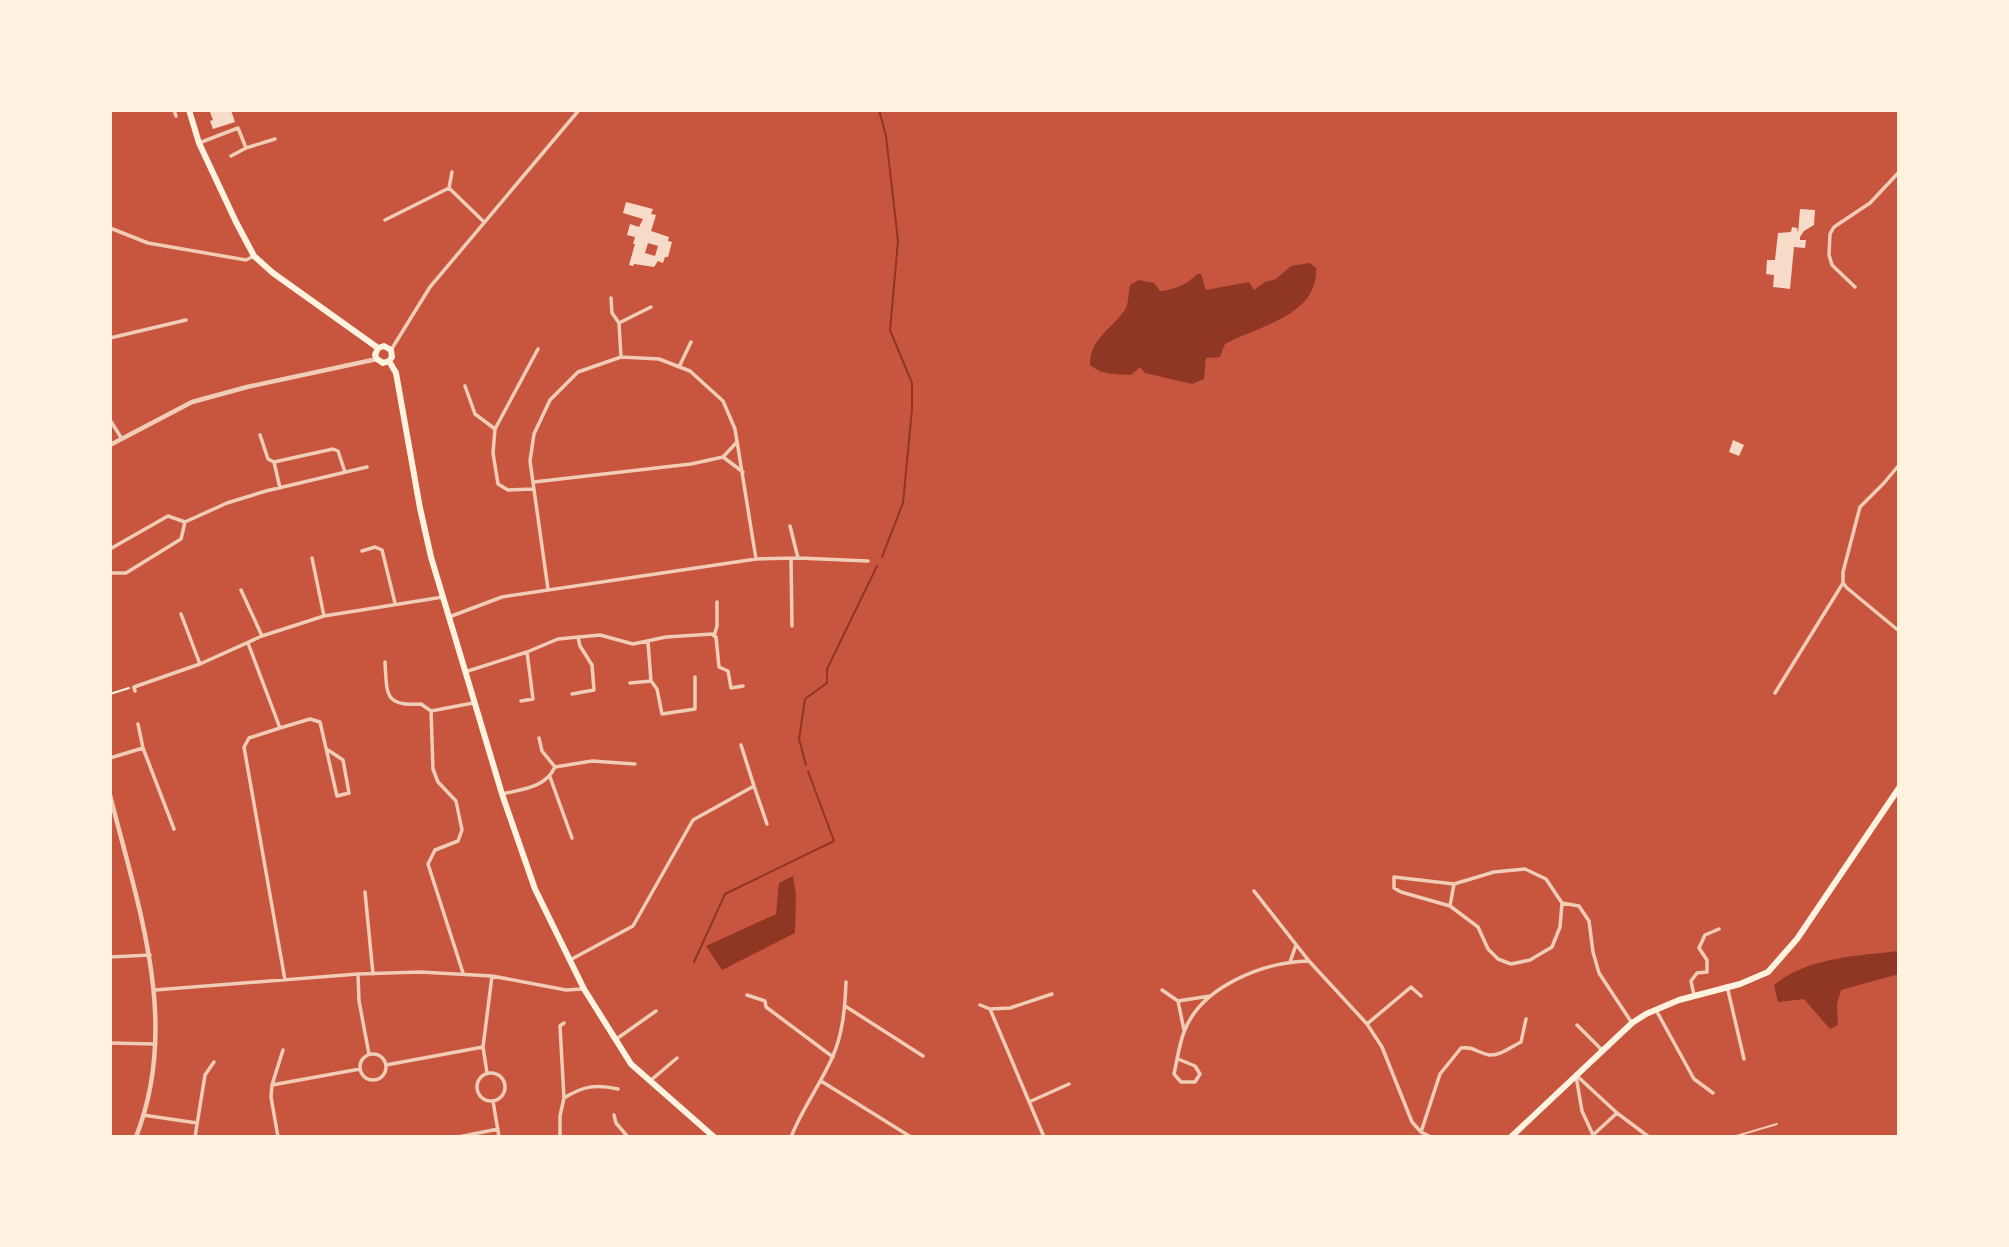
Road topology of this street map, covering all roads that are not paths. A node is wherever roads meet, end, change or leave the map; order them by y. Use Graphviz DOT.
graph roads {
  1 [pos="174,110"];
  2 [pos="189,110"];
  3 [pos="579,110"];
  4 [pos="176,116"];
  5 [pos="275,139"];
  6 [pos="199,143"];
  7 [pos="246,148"];
  8 [pos="231,156"];
  9 [pos="452,172"];
  10 [pos="1899,172"];
  11 [pos="449,187"];
  12 [pos="385,220"];
  13 [pos="484,222"];
  14 [pos="110,228"];
  15 [pos="254,256"];
  16 [pos="1855,287"];
  17 [pos="611,298"];
  18 [pos="651,307"];
  19 [pos="186,320"];
  20 [pos="619,323"];
  21 [pos="110,338"];
  22 [pos="691,342"];
  23 [pos="377,348"];
  24 [pos="538,349"];
  25 [pos="391,350"];
  26 [pos="621,357"];
  27 [pos="377,359"];
  28 [pos="389,361"];
  29 [pos="679,367"];
  30 [pos="465,386"];
  31 [pos="110,420"];
  32 [pos="495,429"];
  33 [pos="260,435"];
  34 [pos="122,439"];
  35 [pos="738,441"];
  36 [pos="110,445"];
  37 [pos="723,457"];
  38 [pos="274,462"];
  39 [pos="1899,465"];
  40 [pos="367,467"];
  41 [pos="345,472"];
  42 [pos="743,472"];
  43 [pos="534,482"];
  44 [pos="280,488"];
  45 [pos="534,488"];
  46 [pos="185,522"];
  47 [pos="790,526"];
  48 [pos="110,549"];
  49 [pos="362,551"];
  50 [pos="312,558"];
  51 [pos="791,558"];
  52 [pos="798,558"];
  53 [pos="756,559"];
  54 [pos="868,561"];
  55 [pos="110,573"];
  56 [pos="1843,583"];
  57 [pos="548,589"];
  58 [pos="241,590"];
  59 [pos="443,597"];
  60 [pos="717,602"];
  61 [pos="395,603"];
  62 [pos="181,614"];
  63 [pos="324,616"];
  64 [pos="449,617"];
  65 [pos="792,626"];
  66 [pos="1899,631"];
  67 [pos="262,636"];
  68 [pos="714,636"];
  69 [pos="578,637"];
  70 [pos="648,642"];
  71 [pos="248,643"];
  72 [pos="527,652"];
  73 [pos="385,662"];
  74 [pos="200,664"];
  75 [pos="465,672"];
  76 [pos="695,677"];
  77 [pos="651,681"];
  78 [pos="630,683"];
  79 [pos="743,686"];
  80 [pos="134,689"];
  81 [pos="1775,693"];
  82 [pos="572,694"];
  83 [pos="522,701"];
  84 [pos="475,703"];
  85 [pos="431,711"];
  86 [pos="138,724"];
  87 [pos="280,728"];
  88 [pos="539,738"];
  89 [pos="741,745"];
  90 [pos="143,748"];
  91 [pos="328,750"];
  92 [pos="110,758"];
  93 [pos="635,764"];
  94 [pos="555,767"];
  95 [pos="550,777"];
  96 [pos="754,786"];
  97 [pos="1899,788"];
  98 [pos="502,794"];
  99 [pos="110,795"];
  100 [pos="113,820"];
  101 [pos="767,824"];
  102 [pos="174,830"];
  103 [pos="572,838"];
  104 [pos="1454,884"];
  105 [pos="1254,891"];
  106 [pos="365,892"];
  107 [pos="1562,903"];
  108 [pos="1450,905"];
  109 [pos="1719,929"];
  110 [pos="1296,945"];
  111 [pos="150,955"];
  112 [pos="110,957"];
  113 [pos="570,960"];
  114 [pos="1309,961"];
  115 [pos="1290,962"];
  116 [pos="463,973"];
  117 [pos="358,974"];
  118 [pos="373,974"];
  119 [pos="492,976"];
  120 [pos="285,980"];
  121 [pos="846,982"];
  122 [pos="1727,986"];
  123 [pos="584,989"];
  124 [pos="155,990"];
  125 [pos="1162,990"];
  126 [pos="1052,994"];
  127 [pos="747,995"];
  128 [pos="1212,995"];
  129 [pos="1694,995"];
  130 [pos="1421,996"];
  131 [pos="1178,1001"];
  132 [pos="980,1005"];
  133 [pos="845,1006"];
  134 [pos="990,1009"];
  135 [pos="656,1010"];
  136 [pos="1655,1010"];
  137 [pos="1526,1018"];
  138 [pos="564,1023"];
  139 [pos="1632,1023"];
  140 [pos="1367,1024"];
  141 [pos="1577,1025"];
  142 [pos="1184,1031"];
  143 [pos="615,1040"];
  144 [pos="110,1043"];
  145 [pos="155,1044"];
  146 [pos="483,1047"];
  147 [pos="283,1050"];
  148 [pos="1602,1050"];
  149 [pos="369,1054"];
  150 [pos="923,1056"];
  151 [pos="833,1057"];
  152 [pos="677,1058"];
  153 [pos="1178,1059"];
  154 [pos="1744,1059"];
  155 [pos="214,1062"];
  156 [pos="386,1065"];
  157 [pos="360,1069"];
  158 [pos="487,1073"];
  159 [pos="1576,1076"];
  160 [pos="650,1081"];
  161 [pos="821,1082"];
  162 [pos="1069,1084"];
  163 [pos="272,1085"];
  164 [pos="618,1089"];
  165 [pos="1713,1093"];
  166 [pos="564,1098"];
  167 [pos="494,1101"];
  168 [pos="1029,1101"];
  169 [pos="1617,1113"];
  170 [pos="144,1115"];
  171 [pos="614,1115"];
  172 [pos="197,1123"];
  173 [pos="1777,1124"];
  174 [pos="498,1129"];
  175 [pos="1421,1132"];
  176 [pos="1594,1136"];
  177 [pos="136,1137"];
  178 [pos="195,1137"];
  179 [pos="278,1137"];
  180 [pos="458,1137"];
  181 [pos="499,1137"];
  182 [pos="559,1137"];
  183 [pos="628,1137"];
  184 [pos="713,1137"];
  185 [pos="791,1137"];
  186 [pos="911,1137"];
  187 [pos="1044,1137"];
  188 [pos="1431,1137"];
  189 [pos="1511,1137"];
  190 [pos="1649,1137"];
  191 [pos="1733,1137"];
  1 -- 4 [label="street"];
  2 -- 6 [label="main road"];
  3 -- 13 [label="street"];
  5 -- 7 [label="street"];
  6 -- 7 [label="street"];
  6 -- 15 [label="main road"];
  7 -- 8 [label="street"];
  9 -- 11 [label="street"];
  10 -- 16 [label="street"];
  11 -- 12 [label="street"];
  11 -- 13 [label="street"];
  13 -- 25 [label="street"];
  14 -- 15 [label="street"];
  15 -- 23 [label="main road"];
  17 -- 20 [label="street"];
  18 -- 20 [label="street"];
  19 -- 21 [label="street"];
  20 -- 26 [label="street"];
  22 -- 29 [label="street"];
  23 -- 25 [label="main road"];
  23 -- 27 [label="main road"];
  24 -- 32 [label="street"];
  25 -- 28 [label="main road"];
  26 -- 29 [label="street"];
  26 -- 43 [label="street"];
  27 -- 28 [label="main road"];
  27 -- 34 [label="street"];
  28 -- 59 [label="main road"];
  29 -- 35 [label="street"];
  30 -- 32 [label="street"];
  31 -- 34 [label="street"];
  32 -- 45 [label="street"];
  33 -- 38 [label="street"];
  34 -- 36 [label="street"];
  35 -- 37 [label="street"];
  35 -- 42 [label="street"];
  37 -- 42 [label="street"];
  37 -- 43 [label="street"];
  38 -- 41 [label="street"];
  38 -- 44 [label="street"];
  39 -- 56 [label="street"];
  40 -- 41 [label="street"];
  41 -- 44 [label="street"];
  42 -- 53 [label="street"];
  43 -- 45 [label="street"];
  44 -- 46 [label="street"];
  45 -- 57 [label="street"];
  46 -- 48 [label="street"];
  46 -- 55 [label="street"];
  47 -- 52 [label="street"];
  49 -- 61 [label="street"];
  50 -- 63 [label="street"];
  51 -- 52 [label="street"];
  51 -- 53 [label="street"];
  51 -- 65 [label="street"];
  52 -- 54 [label="street"];
  53 -- 57 [label="street"];
  56 -- 66 [label="street"];
  56 -- 81 [label="street"];
  57 -- 64 [label="street"];
  58 -- 67 [label="street"];
  59 -- 61 [label="street"];
  59 -- 64 [label="main road"];
  60 -- 68 [label="street"];
  61 -- 63 [label="street"];
  62 -- 74 [label="street"];
  63 -- 67 [label="street"];
  64 -- 75 [label="main road"];
  67 -- 71 [label="street"];
  68 -- 70 [label="street"];
  68 -- 79 [label="street"];
  69 -- 70 [label="street"];
  69 -- 72 [label="street"];
  69 -- 82 [label="street"];
  70 -- 77 [label="street"];
  71 -- 74 [label="street"];
  71 -- 87 [label="street"];
  72 -- 75 [label="street"];
  72 -- 83 [label="street"];
  73 -- 85 [label="street"];
  74 -- 80 [label="street"];
  75 -- 84 [label="main road"];
  76 -- 77 [label="street"];
  77 -- 78 [label="street"];
  84 -- 85 [label="street"];
  84 -- 98 [label="main road"];
  85 -- 116 [label="street"];
  86 -- 90 [label="street"];
  87 -- 91 [label="street"];
  87 -- 120 [label="street"];
  88 -- 94 [label="street"];
  89 -- 96 [label="street"];
  90 -- 92 [label="street"];
  90 -- 102 [label="street"];
  91 -- 91 [label="street"];
  93 -- 94 [label="street"];
  94 -- 95 [label="street"];
  95 -- 98 [label="street"];
  95 -- 103 [label="street"];
  96 -- 101 [label="street"];
  96 -- 113 [label="street"];
  97 -- 122 [label="main road"];
  98 -- 113 [label="main road"];
  99 -- 100 [label="street"];
  100 -- 111 [label="street"];
  104 -- 107 [label="street"];
  104 -- 108 [label="street"];
  104 -- 108 [label="street"];
  105 -- 110 [label="street"];
  106 -- 118 [label="street"];
  107 -- 108 [label="street"];
  107 -- 139 [label="street"];
  109 -- 129 [label="street"];
  110 -- 114 [label="street"];
  110 -- 115 [label="street"];
  111 -- 112 [label="street"];
  111 -- 124 [label="street"];
  113 -- 123 [label="main road"];
  114 -- 115 [label="street"];
  114 -- 140 [label="street"];
  115 -- 128 [label="street"];
  116 -- 118 [label="street"];
  116 -- 119 [label="street"];
  117 -- 118 [label="street"];
  117 -- 120 [label="street"];
  117 -- 149 [label="street"];
  119 -- 123 [label="street"];
  119 -- 146 [label="street"];
  120 -- 124 [label="street"];
  121 -- 133 [label="street"];
  122 -- 129 [label="main road"];
  122 -- 154 [label="street"];
  123 -- 143 [label="main road"];
  124 -- 145 [label="street"];
  125 -- 131 [label="street"];
  126 -- 134 [label="street"];
  127 -- 151 [label="street"];
  128 -- 131 [label="street"];
  128 -- 142 [label="street"];
  129 -- 136 [label="main road"];
  130 -- 140 [label="street"];
  131 -- 142 [label="street"];
  132 -- 134 [label="street"];
  133 -- 150 [label="street"];
  133 -- 151 [label="street"];
  134 -- 168 [label="street"];
  135 -- 143 [label="street"];
  136 -- 139 [label="main road"];
  136 -- 165 [label="street"];
  137 -- 175 [label="street"];
  138 -- 166 [label="street"];
  139 -- 148 [label="main road"];
  140 -- 175 [label="street"];
  141 -- 148 [label="street"];
  142 -- 153 [label="street"];
  143 -- 160 [label="main road"];
  144 -- 145 [label="street"];
  145 -- 170 [label="street"];
  146 -- 156 [label="street"];
  146 -- 158 [label="street"];
  147 -- 163 [label="street"];
  148 -- 159 [label="main road"];
  149 -- 156 [label="street"];
  149 -- 157 [label="street"];
  151 -- 161 [label="street"];
  152 -- 160 [label="street"];
  153 -- 153 [label="street"];
  155 -- 172 [label="street"];
  156 -- 157 [label="street"];
  157 -- 163 [label="street"];
  158 -- 167 [label="street"];
  158 -- 167 [label="street"];
  159 -- 169 [label="street"];
  159 -- 176 [label="street"];
  159 -- 189 [label="main road"];
  160 -- 184 [label="main road"];
  161 -- 185 [label="street"];
  161 -- 186 [label="street"];
  162 -- 168 [label="street"];
  163 -- 179 [label="street"];
  164 -- 166 [label="street"];
  166 -- 182 [label="street"];
  167 -- 174 [label="street"];
  168 -- 187 [label="street"];
  169 -- 176 [label="street"];
  169 -- 190 [label="street"];
  170 -- 172 [label="street"];
  170 -- 177 [label="street"];
  171 -- 183 [label="street"];
  172 -- 178 [label="street"];
  173 -- 191 [label="lane"];
  174 -- 180 [label="street"];
  174 -- 181 [label="street"];
  175 -- 188 [label="street"];
}
